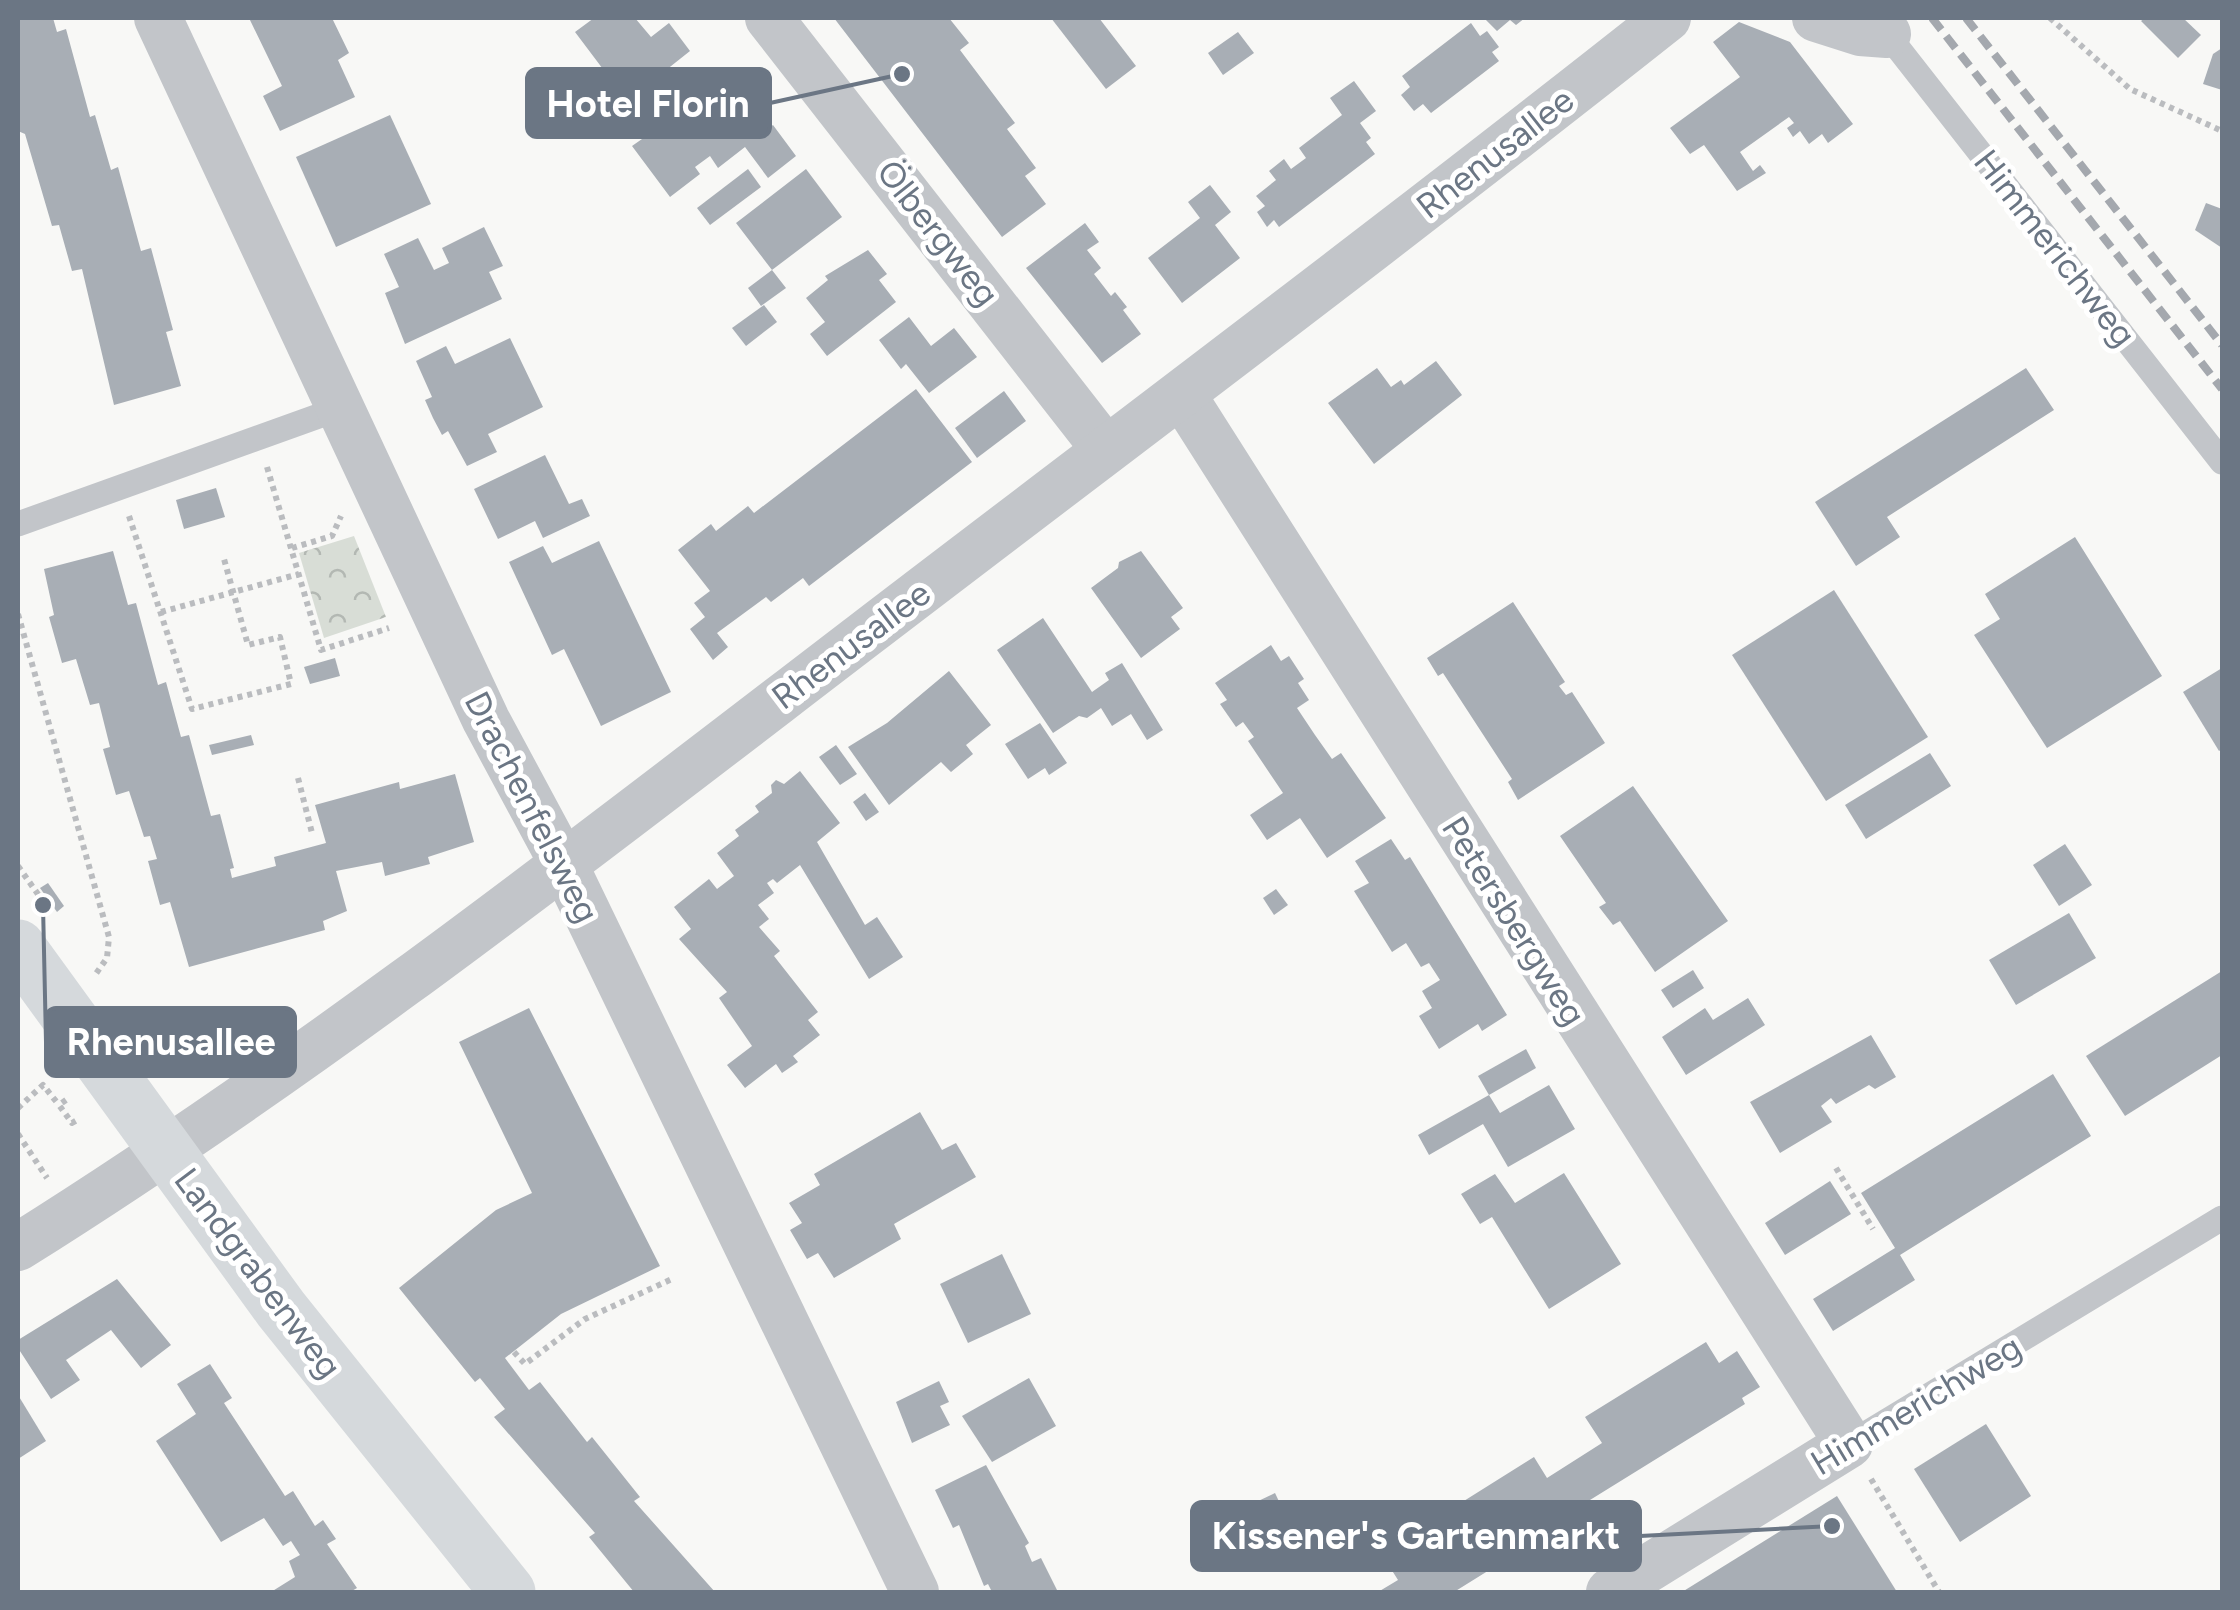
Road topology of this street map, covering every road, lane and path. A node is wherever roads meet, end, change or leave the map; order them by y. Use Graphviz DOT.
graph roads {
  1 [pos="158,18"];
  2 [pos="769,18"];
  3 [pos="1667,18"];
  4 [pos="1816,18"];
  5 [pos="2050,18"];
  6 [pos="1886,34"];
  7 [pos="2222,132"];
  8 [pos="1182,395"];
  9 [pos="342,408"];
  10 [pos="258,438"];
  11 [pos="1106,450"];
  12 [pos="2222,462"];
  13 [pos="119,486"];
  14 [pos="18,524"];
  15 [pos="224,559"];
  16 [pos="300,574"];
  17 [pos="234,593"];
  18 [pos="161,612"];
  19 [pos="18,614"];
  20 [pos="389,628"];
  21 [pos="298,778"];
  22 [pos="312,833"];
  23 [pos="564,865"];
  24 [pos="18,947"];
  25 [pos="95,975"];
  26 [pos="18,1108"];
  27 [pos="79,1119"];
  28 [pos="168,1153"];
  29 [pos="1836,1168"];
  30 [pos="2222,1218"];
  31 [pos="1873,1229"];
  32 [pos="18,1247"];
  33 [pos="672,1279"];
  34 [pos="514,1352"];
  35 [pos="1849,1444"];
  36 [pos="508,1592"];
  37 [pos="915,1592"];
  38 [pos="1610,1592"];
  39 [pos="1939,1592"];
  1 -- 9 [label="street, Drachenfelsweg"];
  2 -- 11 [label="street, Ölbergweg"];
  3 -- 8 [label="street, Rhenusallee"];
  4 -- 6 [label="street"];
  5 -- 7 [label="path"];
  6 -- 12 [label="lane, Himmerichweg"];
  8 -- 11 [label="street, Rhenusallee"];
  8 -- 35 [label="street, Petersbergweg"];
  9 -- 10 [label="lane"];
  9 -- 23 [label="street, Drachenfelsweg"];
  10 -- 13 [label="lane"];
  10 -- 16 [label="path"];
  11 -- 23 [label="street, Rhenusallee"];
  13 -- 14 [label="lane"];
  13 -- 18 [label="path"];
  15 -- 17 [label="path"];
  16 -- 17 [label="path"];
  16 -- 20 [label="path"];
  17 -- 18 [label="path"];
  17 -- 18 [label="path"];
  19 -- 25 [label="path"];
  21 -- 22 [label="path"];
  23 -- 28 [label="street, Rhenusallee"];
  23 -- 37 [label="street, Drachenfelsweg"];
  24 -- 28 [label="street, Landgrabenweg"];
  26 -- 27 [label="path"];
  28 -- 32 [label="street, Rhenusallee"];
  28 -- 36 [label="street, Landgrabenweg"];
  29 -- 31 [label="path"];
  30 -- 35 [label="lane, Himmerichweg"];
  33 -- 34 [label="path"];
  35 -- 38 [label="street, Himmerichweg"];
  35 -- 39 [label="path"];
}
